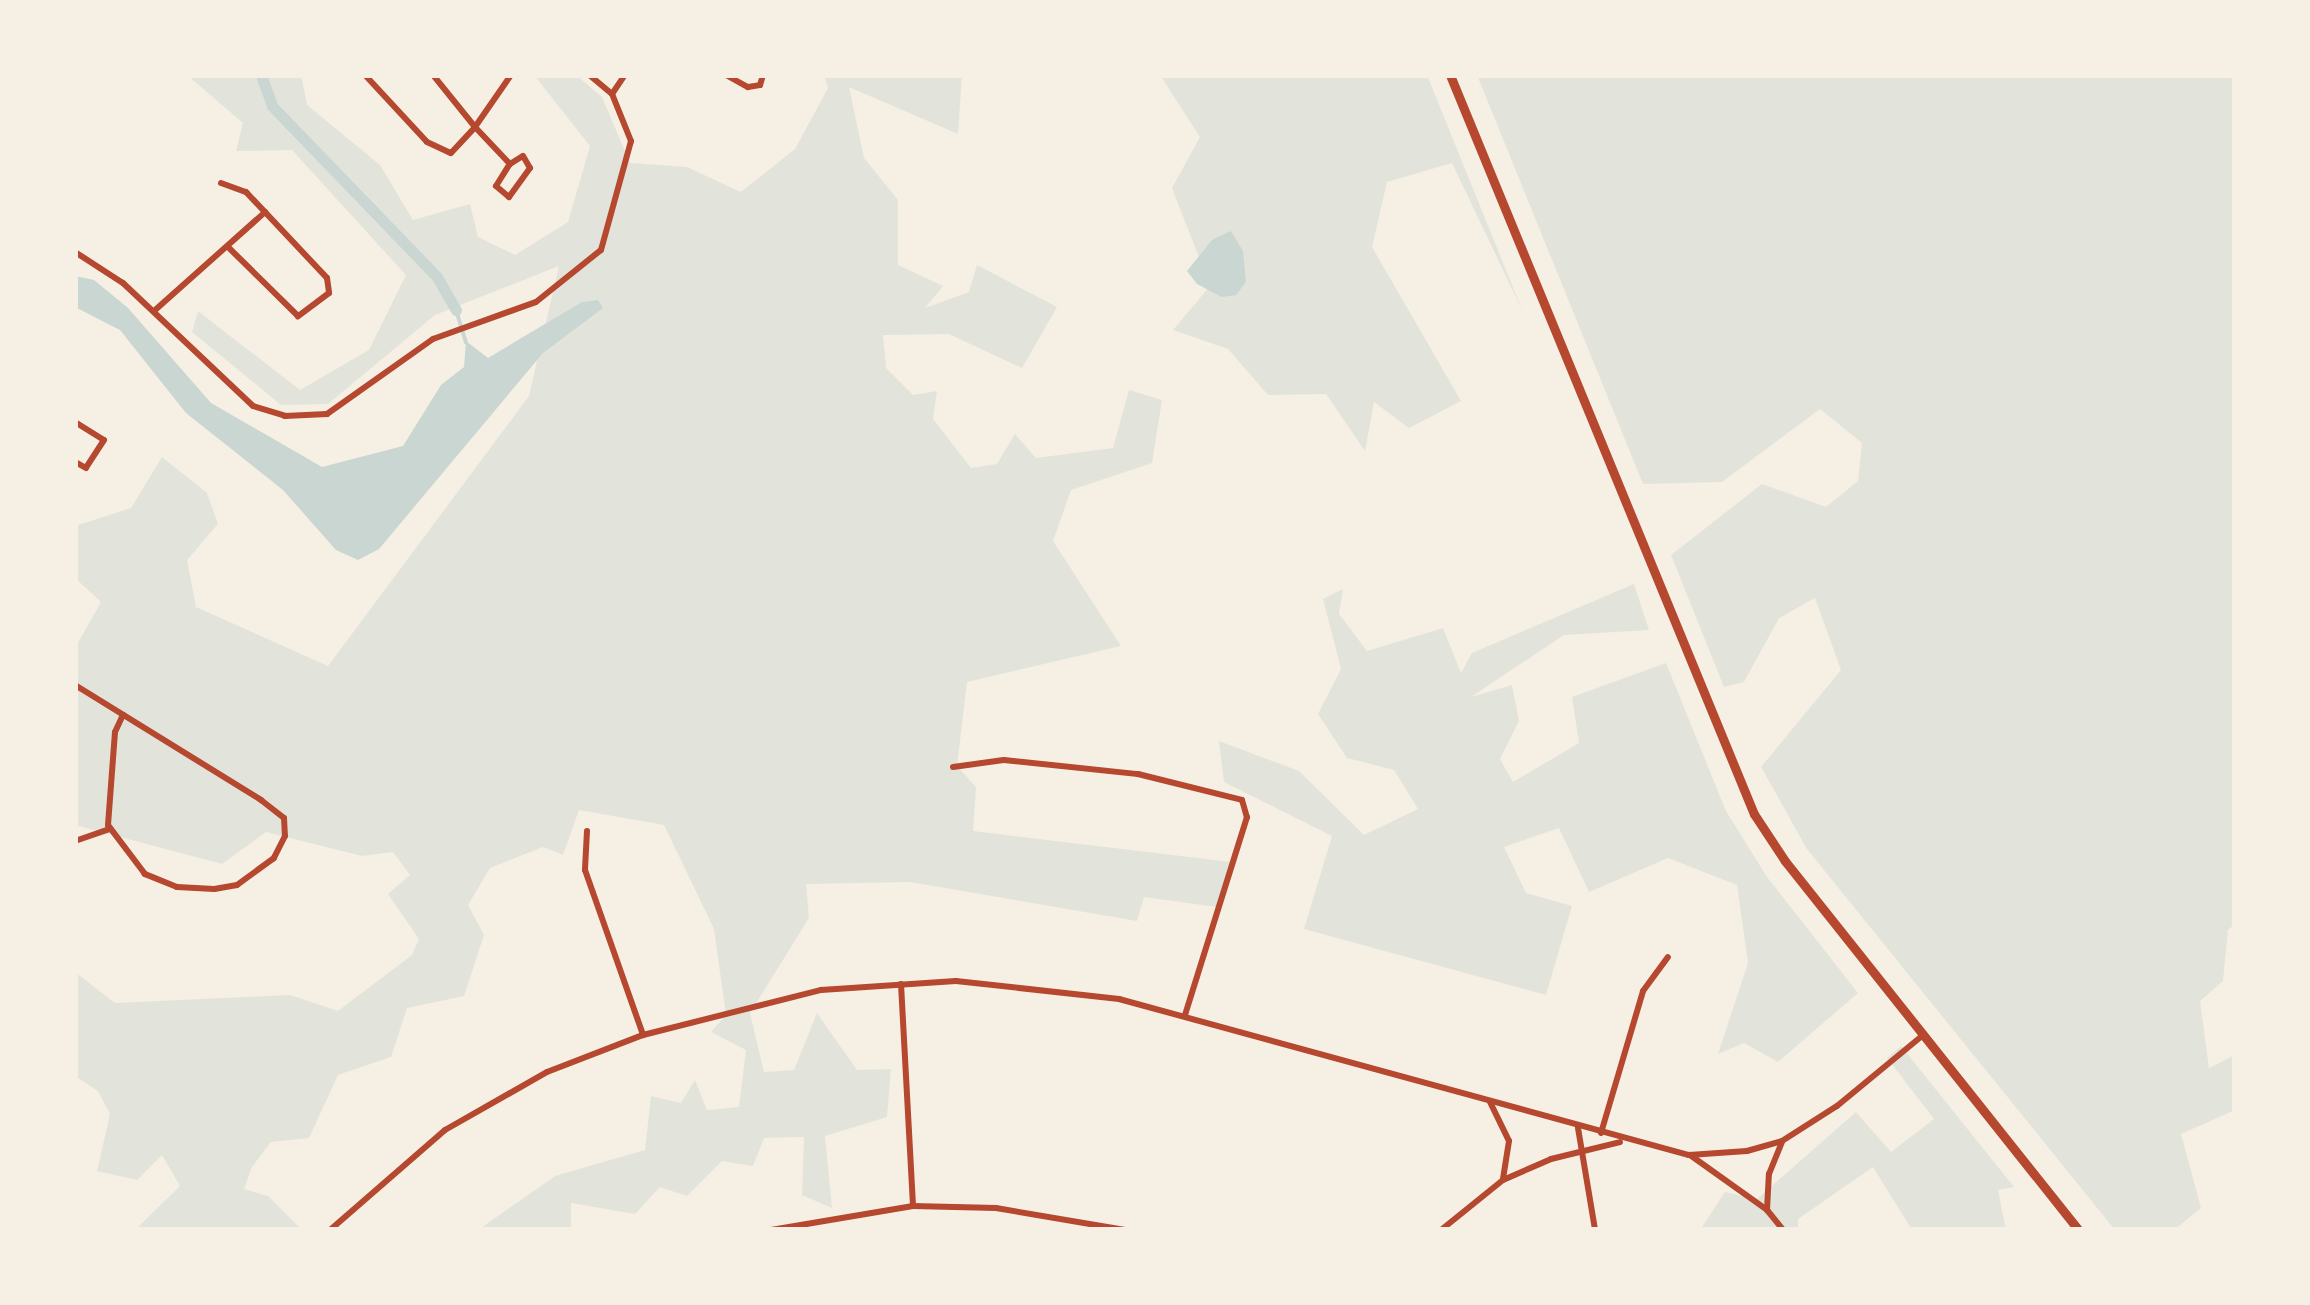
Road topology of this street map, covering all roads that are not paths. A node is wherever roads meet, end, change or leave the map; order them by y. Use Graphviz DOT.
graph roads {
  1 [pos="365,75"];
  2 [pos="433,75"];
  3 [pos="511,75"];
  4 [pos="589,75"];
  5 [pos="624,75"];
  6 [pos="726,75"];
  7 [pos="763,75"];
  8 [pos="1450,75"];
  9 [pos="612,94"];
  10 [pos="475,127"];
  11 [pos="510,164"];
  12 [pos="221,183"];
  13 [pos="264,212"];
  14 [pos="229,248"];
  15 [pos="75,252"];
  16 [pos="154,311"];
  17 [pos="75,422"];
  18 [pos="75,462"];
  19 [pos="75,685"];
  20 [pos="123,715"];
  21 [pos="953,768"];
  22 [pos="110,829"];
  23 [pos="587,831"];
  24 [pos="75,840"];
  25 [pos="1668,958"];
  26 [pos="901,984"];
  27 [pos="1185,1014"];
  28 [pos="643,1035"];
  29 [pos="1923,1035"];
  30 [pos="1490,1102"];
  31 [pos="1578,1128"];
  32 [pos="1600,1133"];
  33 [pos="1623,1141"];
  34 [pos="1782,1141"];
  35 [pos="1581,1150"];
  36 [pos="1689,1154"];
  37 [pos="1502,1180"];
  38 [pos="913,1206"];
  39 [pos="1767,1210"];
  40 [pos="330,1230"];
  41 [pos="771,1230"];
  42 [pos="1126,1230"];
  43 [pos="1440,1230"];
  44 [pos="1595,1230"];
  45 [pos="1783,1230"];
  46 [pos="2079,1230"];
  1 -- 10 [label="street"];
  2 -- 10 [label="street"];
  3 -- 10 [label="street"];
  4 -- 9 [label="street"];
  5 -- 9 [label="street"];
  6 -- 7 [label="street"];
  8 -- 29 [label="main road"];
  9 -- 16 [label="street"];
  10 -- 11 [label="street"];
  11 -- 11 [label="street"];
  12 -- 13 [label="street"];
  13 -- 14 [label="street"];
  13 -- 14 [label="street"];
  14 -- 16 [label="street"];
  15 -- 16 [label="street"];
  17 -- 18 [label="street"];
  19 -- 20 [label="street"];
  20 -- 22 [label="street"];
  20 -- 22 [label="street"];
  21 -- 27 [label="street"];
  22 -- 24 [label="street"];
  23 -- 28 [label="street"];
  25 -- 32 [label="street"];
  26 -- 27 [label="street"];
  26 -- 28 [label="street"];
  26 -- 38 [label="street"];
  27 -- 30 [label="street"];
  28 -- 40 [label="street"];
  29 -- 34 [label="street"];
  29 -- 46 [label="main road"];
  30 -- 31 [label="street"];
  30 -- 37 [label="street"];
  31 -- 32 [label="street"];
  31 -- 35 [label="street"];
  32 -- 33 [label="street"];
  33 -- 35 [label="street"];
  33 -- 36 [label="street"];
  34 -- 36 [label="street"];
  34 -- 39 [label="street"];
  35 -- 37 [label="street"];
  35 -- 44 [label="street"];
  36 -- 39 [label="street"];
  37 -- 43 [label="street"];
  38 -- 41 [label="street"];
  38 -- 42 [label="street"];
  39 -- 45 [label="street"];
}
